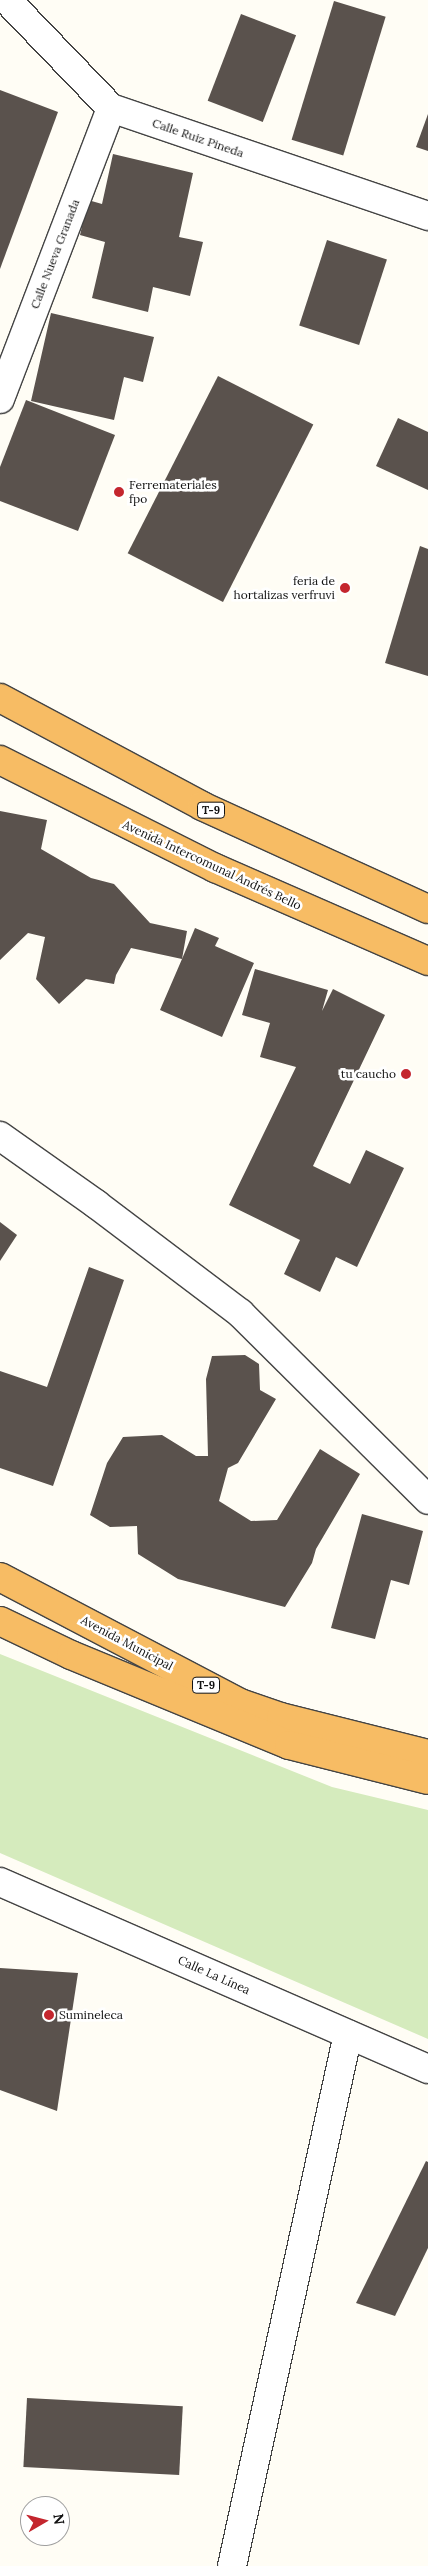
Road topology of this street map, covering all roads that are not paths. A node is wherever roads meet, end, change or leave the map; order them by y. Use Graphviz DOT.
graph roads {
  1 [pos="7,0"];
  2 [pos="111,108"];
  3 [pos="428,216"];
  4 [pos="0,399"];
  5 [pos="0,698"];
  6 [pos="0,760"];
  7 [pos="426,903"];
  8 [pos="428,961"];
  9 [pos="0,1136"];
  10 [pos="428,1500"];
  11 [pos="0,1577"];
  12 [pos="0,1621"];
  13 [pos="428,1754"];
  14 [pos="428,1780"];
  15 [pos="0,1882"];
  16 [pos="348,2034"];
  17 [pos="428,2069"];
  18 [pos="232,2566"];
  1 -- 2 [label="street, Calle Ruiz Pineda"];
  2 -- 3 [label="street, Calle Ruiz Pineda"];
  2 -- 4 [label="street, Calle Nueva Granada"];
  5 -- 7 [label="highway, T-9"];
  6 -- 8 [label="highway, Avenida Intercomunal Andrés Bello"];
  9 -- 10 [label="street"];
  11 -- 13 [label="highway, Avenida Municipal / T-9"];
  12 -- 14 [label="highway, T-9"];
  15 -- 16 [label="street, Calle La Línea"];
  16 -- 17 [label="street, Calle La Línea"];
  16 -- 18 [label="street"];
}
